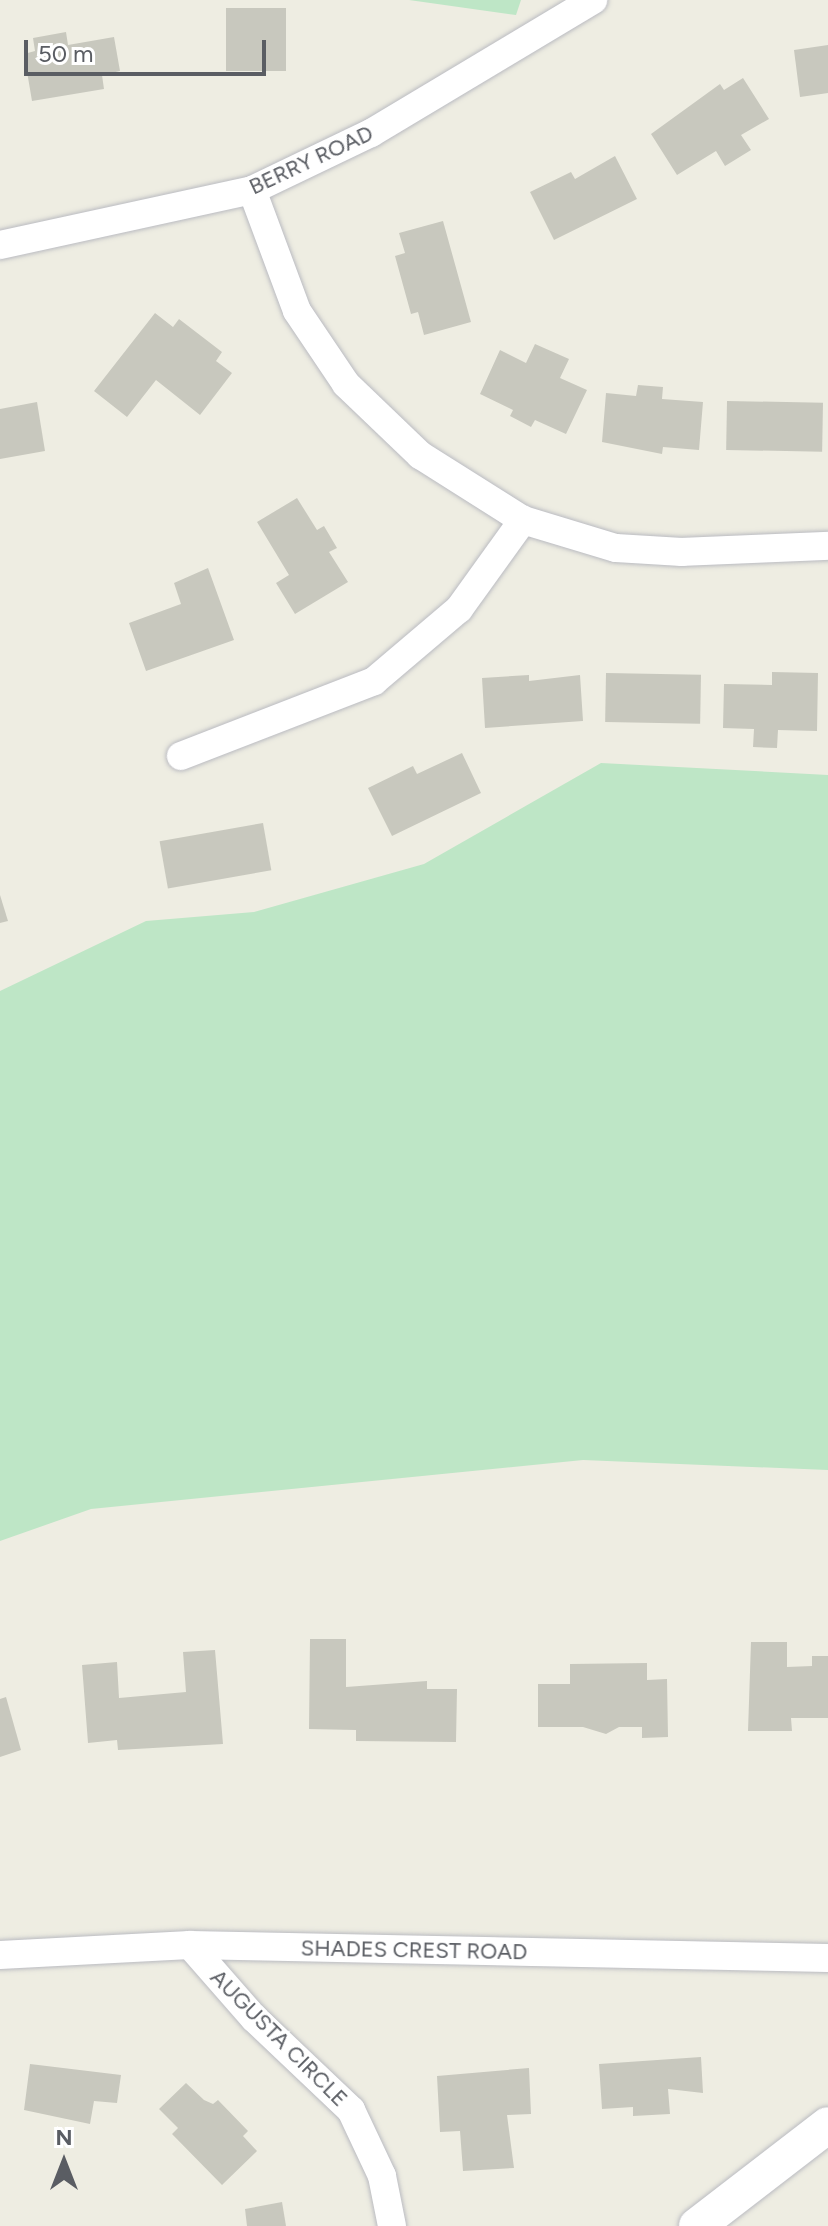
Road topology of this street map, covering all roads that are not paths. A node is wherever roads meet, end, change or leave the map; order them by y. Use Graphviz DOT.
graph roads {
  1 [pos="592,0"];
  2 [pos="252,190"];
  3 [pos="0,245"];
  4 [pos="523,520"];
  5 [pos="828,546"];
  6 [pos="181,756"];
  7 [pos="190,1945"];
  8 [pos="0,1955"];
  9 [pos="828,1958"];
  10 [pos="828,2125"];
  11 [pos="392,2226"];
  12 [pos="697,2226"];
  1 -- 2 [label="street, BERRY ROAD"];
  2 -- 3 [label="street, BERRY ROAD"];
  2 -- 4 [label="street"];
  4 -- 5 [label="street"];
  4 -- 6 [label="street"];
  7 -- 8 [label="street, SHADES CREST ROAD"];
  7 -- 9 [label="street, SHADES CREST ROAD"];
  7 -- 11 [label="street, AUGUSTA CIRCLE"];
  10 -- 12 [label="street"];
}
